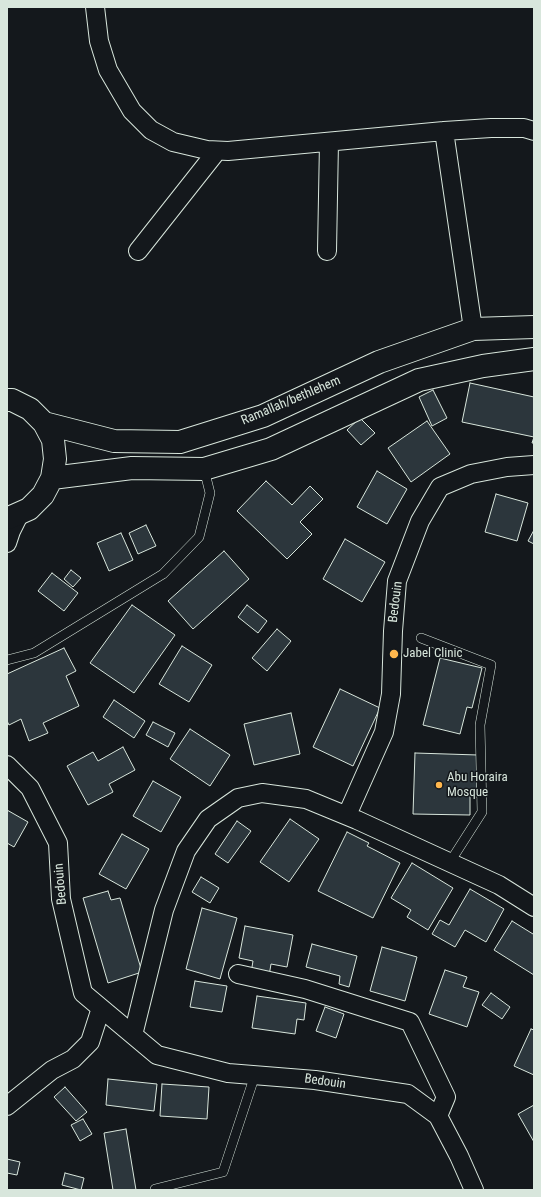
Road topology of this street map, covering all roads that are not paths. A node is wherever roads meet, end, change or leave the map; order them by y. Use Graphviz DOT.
graph roads {
  1 [pos="95,7"];
  2 [pos="444,131"];
  3 [pos="534,131"];
  4 [pos="329,142"];
  5 [pos="217,151"];
  6 [pos="138,251"];
  7 [pos="327,251"];
  8 [pos="534,327"];
  9 [pos="473,329"];
  10 [pos="534,359"];
  11 [pos="7,400"];
  12 [pos="44,423"];
  13 [pos="534,465"];
  14 [pos="204,469"];
  15 [pos="52,478"];
  16 [pos="14,515"];
  17 [pos="7,542"];
  18 [pos="421,638"];
  19 [pos="7,660"];
  20 [pos="7,764"];
  21 [pos="347,815"];
  22 [pos="450,862"];
  23 [pos="534,907"];
  24 [pos="238,974"];
  25 [pos="102,1008"];
  26 [pos="133,1035"];
  27 [pos="255,1075"];
  28 [pos="7,1106"];
  29 [pos="438,1116"];
  30 [pos="155,1188"];
  31 [pos="474,1190"];
  1 -- 5 [label="street"];
  2 -- 3 [label="street"];
  2 -- 4 [label="street"];
  2 -- 9 [label="street"];
  4 -- 5 [label="street"];
  4 -- 7 [label="street"];
  5 -- 6 [label="street"];
  8 -- 9 [label="main road, Ramallah/bethlehem"];
  9 -- 12 [label="main road, Ramallah/bethlehem"];
  10 -- 14 [label="main road"];
  11 -- 12 [label="main road"];
  12 -- 15 [label="main road"];
  13 -- 21 [label="street, Bedouin"];
  14 -- 15 [label="main road"];
  14 -- 19 [label="lane"];
  15 -- 16 [label="main road"];
  16 -- 17 [label="street"];
  18 -- 22 [label="lane"];
  20 -- 25 [label="street, Bedouin"];
  21 -- 22 [label="street"];
  21 -- 26 [label="street"];
  22 -- 23 [label="street"];
  24 -- 29 [label="street"];
  25 -- 26 [label="street, Bedouin"];
  25 -- 28 [label="street"];
  26 -- 27 [label="street, Bedouin"];
  27 -- 29 [label="street, Bedouin"];
  27 -- 30 [label="lane"];
  29 -- 31 [label="street, Bedouin"];
}
